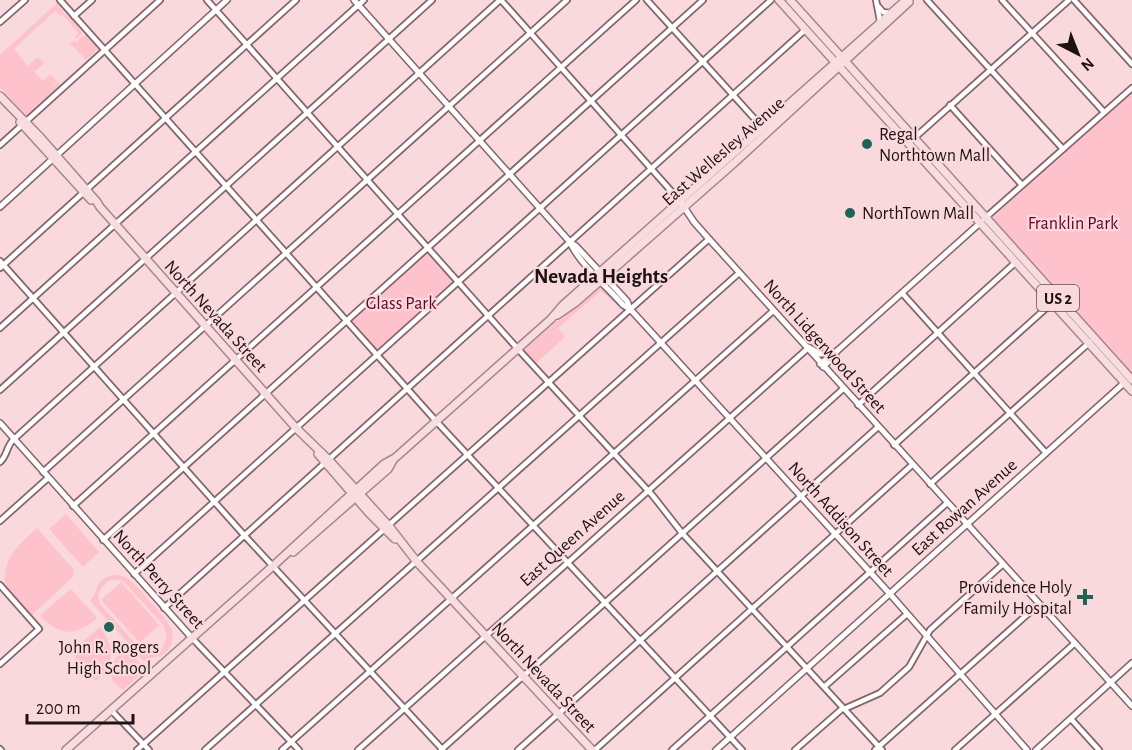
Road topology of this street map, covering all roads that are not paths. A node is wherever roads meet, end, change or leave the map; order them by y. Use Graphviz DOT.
graph roads {
  1 [pos="25,0"];
  2 [pos="60,0"];
  3 [pos="92,0"];
  4 [pos="160,0"];
  5 [pos="207,0"];
  6 [pos="227,0"];
  7 [pos="296,0"];
  8 [pos="364,0"];
  9 [pos="432,0"];
  10 [pos="501,0"];
  11 [pos="567,0"];
  12 [pos="636,0"];
  13 [pos="647,0"];
  14 [pos="703,0"];
  15 [pos="771,0"];
  16 [pos="779,0"];
  17 [pos="790,0"];
  18 [pos="906,0"];
  19 [pos="910,0"];
  20 [pos="927,0"];
  21 [pos="1002,0"];
  22 [pos="1071,0"];
  23 [pos="356,2"];
  24 [pos="876,3"];
  25 [pos="216,10"];
  26 [pos="889,14"];
  27 [pos="74,16"];
  28 [pos="880,21"];
  29 [pos="0,22"];
  30 [pos="672,28"];
  31 [pos="806,29"];
  32 [pos="531,33"];
  33 [pos="1032,33"];
  34 [pos="388,39"];
  35 [pos="247,44"];
  36 [pos="105,50"];
  37 [pos="702,61"];
  38 [pos="840,62"];
  39 [pos="1132,64"];
  40 [pos="561,67"];
  41 [pos="991,69"];
  42 [pos="419,73"];
  43 [pos="277,78"];
  44 [pos="136,84"];
  45 [pos="1132,88"];
  46 [pos="733,95"];
  47 [pos="0,96"];
  48 [pos="591,101"];
  49 [pos="950,105"];
  50 [pos="449,107"];
  51 [pos="307,112"];
  52 [pos="1104,112"];
  53 [pos="166,117"];
  54 [pos="24,123"];
  55 [pos="762,127"];
  56 [pos="622,135"];
  57 [pos="911,140"];
  58 [pos="479,141"];
  59 [pos="0,145"];
  60 [pos="338,146"];
  61 [pos="1063,149"];
  62 [pos="197,151"];
  63 [pos="55,157"];
  64 [pos="652,168"];
  65 [pos="510,174"];
  66 [pos="368,179"];
  67 [pos="1022,185"];
  68 [pos="227,186"];
  69 [pos="85,191"];
  70 [pos="682,203"];
  71 [pos="0,207"];
  72 [pos="540,208"];
  73 [pos="398,213"];
  74 [pos="257,219"];
  75 [pos="983,220"];
  76 [pos="115,224"];
  77 [pos="709,239"];
  78 [pos="570,242"];
  79 [pos="428,247"];
  80 [pos="286,253"];
  81 [pos="144,258"];
  82 [pos="1016,262"];
  83 [pos="1,264"];
  84 [pos="739,273"];
  85 [pos="601,276"];
  86 [pos="458,281"];
  87 [pos="317,287"];
  88 [pos="175,292"];
  89 [pos="902,293"];
  90 [pos="33,298"];
  91 [pos="1055,300"];
  92 [pos="631,310"];
  93 [pos="773,311"];
  94 [pos="488,315"];
  95 [pos="347,321"];
  96 [pos="205,326"];
  97 [pos="0,328"];
  98 [pos="63,332"];
  99 [pos="938,333"];
  100 [pos="1091,340"];
  101 [pos="661,344"];
  102 [pos="805,346"];
  103 [pos="518,348"];
  104 [pos="834,352"];
  105 [pos="377,354"];
  106 [pos="235,360"];
  107 [pos="821,365"];
  108 [pos="93,366"];
  109 [pos="974,373"];
  110 [pos="695,381"];
  111 [pos="1128,381"];
  112 [pos="549,382"];
  113 [pos="407,388"];
  114 [pos="843,389"];
  115 [pos="0,390"];
  116 [pos="1132,391"];
  117 [pos="265,394"];
  118 [pos="123,399"];
  119 [pos="858,405"];
  120 [pos="1010,413"];
  121 [pos="580,416"];
  122 [pos="729,418"];
  123 [pos="436,421"];
  124 [pos="0,423"];
  125 [pos="878,427"];
  126 [pos="296,428"];
  127 [pos="154,433"];
  128 [pos="14,439"];
  129 [pos="894,445"];
  130 [pos="1046,453"];
  131 [pos="614,454"];
  132 [pos="468,456"];
  133 [pos="766,459"];
  134 [pos="326,461"];
  135 [pos="0,462"];
  136 [pos="912,465"];
  137 [pos="184,467"];
  138 [pos="44,472"];
  139 [pos="48,478"];
  140 [pos="930,484"];
  141 [pos="498,489"];
  142 [pos="648,490"];
  143 [pos="356,494"];
  144 [pos="800,497"];
  145 [pos="214,501"];
  146 [pos="947,503"];
  147 [pos="73,506"];
  148 [pos="0,521"];
  149 [pos="967,524"];
  150 [pos="532,526"];
  151 [pos="387,528"];
  152 [pos="682,533"];
  153 [pos="244,535"];
  154 [pos="835,535"];
  155 [pos="103,540"];
  156 [pos="417,562"];
  157 [pos="567,564"];
  158 [pos="1003,564"];
  159 [pos="273,566"];
  160 [pos="717,571"];
  161 [pos="870,573"];
  162 [pos="134,574"];
  163 [pos="1,589"];
  164 [pos="890,594"];
  165 [pos="451,599"];
  166 [pos="305,601"];
  167 [pos="604,604"];
  168 [pos="1039,604"];
  169 [pos="164,608"];
  170 [pos="752,609"];
  171 [pos="907,614"];
  172 [pos="336,634"];
  173 [pos="485,636"];
  174 [pos="926,636"];
  175 [pos="192,638"];
  176 [pos="639,641"];
  177 [pos="1075,643"];
  178 [pos="786,646"];
  179 [pos="1132,663"];
  180 [pos="0,664"];
  181 [pos="806,668"];
  182 [pos="370,671"];
  183 [pos="225,673"];
  184 [pos="961,674"];
  185 [pos="523,677"];
  186 [pos="675,678"];
  187 [pos="1111,683"];
  188 [pos="824,687"];
  189 [pos="256,705"];
  190 [pos="1132,706"];
  191 [pos="843,708"];
  192 [pos="405,709"];
  193 [pos="111,710"];
  194 [pos="558,714"];
  195 [pos="996,714"];
  196 [pos="710,715"];
  197 [pos="1071,718"];
  198 [pos="730,737"];
  199 [pos="291,742"];
  200 [pos="143,744"];
  201 [pos="878,749"];
  202 [pos="66,750"];
  203 [pos="137,750"];
  204 [pos="149,750"];
  205 [pos="205,750"];
  206 [pos="282,750"];
  207 [pos="299,750"];
  208 [pos="358,750"];
  209 [pos="442,750"];
  210 [pos="518,750"];
  211 [pos="594,750"];
  212 [pos="672,750"];
  213 [pos="716,750"];
  214 [pos="742,750"];
  215 [pos="795,750"];
  216 [pos="955,750"];
  217 [pos="1027,750"];
  218 [pos="1036,750"];
  219 [pos="1100,750"];
  1 -- 29 [label="street"];
  2 -- 27 [label="street"];
  3 -- 27 [label="street"];
  4 -- 36 [label="street"];
  5 -- 25 [label="street"];
  6 -- 25 [label="street"];
  7 -- 35 [label="street"];
  8 -- 23 [label="street"];
  9 -- 34 [label="street"];
  10 -- 32 [label="street, North Lidgerwood Street"];
  10 -- 42 [label="street"];
  11 -- 32 [label="street"];
  12 -- 40 [label="street"];
  13 -- 30 [label="street"];
  14 -- 30 [label="street"];
  15 -- 37 [label="street"];
  16 -- 31 [label="main road, US 2"];
  17 -- 38 [label="main road, US 2"];
  18 -- 26 [label="main road, East Wellesley Avenue"];
  19 -- 38 [label="main road, East Wellesley Avenue"];
  20 -- 41 [label="street"];
  21 -- 33 [label="street"];
  22 -- 33 [label="street"];
  22 -- 39 [label="street"];
  23 -- 34 [label="street, North Addison Street"];
  23 -- 43 [label="street"];
  24 -- 26 [label="street"];
  24 -- 28 [label="street"];
  25 -- 35 [label="street"];
  25 -- 44 [label="street"];
  26 -- 28 [label="main road, East Wellesley Avenue"];
  27 -- 36 [label="street"];
  28 -- 38 [label="main road, East Wellesley Avenue"];
  30 -- 37 [label="street"];
  30 -- 48 [label="street"];
  31 -- 38 [label="main road, US 2"];
  31 -- 46 [label="street"];
  32 -- 40 [label="street, North Lidgerwood Street"];
  32 -- 50 [label="street"];
  33 -- 41 [label="street"];
  33 -- 52 [label="street"];
  34 -- 42 [label="street, North Addison Street"];
  34 -- 51 [label="street"];
  35 -- 43 [label="street"];
  35 -- 53 [label="street"];
  36 -- 44 [label="street"];
  36 -- 54 [label="street"];
  37 -- 46 [label="street"];
  37 -- 56 [label="street"];
  38 -- 55 [label="main road, East Wellesley Avenue"];
  38 -- 57 [label="main road, US 2"];
  38 -- 70 [label="main road, East Wellesley Avenue"];
  40 -- 48 [label="street, North Lidgerwood Street"];
  40 -- 58 [label="street"];
  41 -- 49 [label="street"];
  41 -- 61 [label="street"];
  42 -- 50 [label="street, North Addison Street"];
  42 -- 60 [label="street"];
  43 -- 51 [label="street"];
  43 -- 62 [label="street"];
  44 -- 53 [label="street"];
  44 -- 63 [label="street"];
  45 -- 52 [label="street"];
  46 -- 55 [label="street"];
  46 -- 64 [label="street"];
  47 -- 54 [label="main road, North Nevada Street"];
  48 -- 56 [label="street, North Lidgerwood Street"];
  48 -- 65 [label="street"];
  49 -- 57 [label="street"];
  49 -- 67 [label="street"];
  50 -- 58 [label="street, North Addison Street"];
  50 -- 66 [label="street"];
  51 -- 60 [label="street"];
  51 -- 68 [label="street"];
  52 -- 61 [label="street"];
  53 -- 62 [label="street"];
  53 -- 69 [label="street"];
  54 -- 59 [label="street"];
  54 -- 63 [label="main road, North Nevada Street"];
  55 -- 70 [label="main road, East Wellesley Avenue"];
  56 -- 64 [label="street, North Lidgerwood Street"];
  56 -- 72 [label="street"];
  57 -- 75 [label="main road, US 2"];
  58 -- 65 [label="street, North Addison Street"];
  58 -- 73 [label="street"];
  60 -- 66 [label="street"];
  60 -- 74 [label="street"];
  61 -- 67 [label="street"];
  62 -- 68 [label="street"];
  62 -- 76 [label="street"];
  63 -- 69 [label="main road, North Nevada Street"];
  63 -- 71 [label="street"];
  64 -- 70 [label="street, North Lidgerwood Street"];
  64 -- 78 [label="street"];
  65 -- 72 [label="street, North Addison Street"];
  65 -- 79 [label="street"];
  66 -- 73 [label="street"];
  66 -- 80 [label="street"];
  67 -- 75 [label="street"];
  68 -- 74 [label="street"];
  68 -- 81 [label="street"];
  69 -- 76 [label="main road, North Nevada Street"];
  69 -- 83 [label="street"];
  70 -- 77 [label="street, North Lidgerwood Street"];
  70 -- 85 [label="main road, East Wellesley Avenue"];
  72 -- 78 [label="street, North Addison Street"];
  72 -- 86 [label="street"];
  73 -- 79 [label="street"];
  73 -- 87 [label="street"];
  74 -- 80 [label="street"];
  74 -- 88 [label="street"];
  75 -- 82 [label="main road, US 2"];
  75 -- 89 [label="street"];
  75 -- 91 [label="main road, US 2"];
  76 -- 81 [label="main road, North Nevada Street"];
  76 -- 90 [label="street"];
  77 -- 84 [label="street, North Lidgerwood Street"];
  77 -- 92 [label="street"];
  78 -- 85 [label="street, North Addison Street"];
  78 -- 94 [label="street"];
  79 -- 86 [label="street"];
  79 -- 95 [label="street"];
  80 -- 87 [label="street"];
  80 -- 96 [label="street"];
  81 -- 88 [label="main road, North Nevada Street"];
  81 -- 98 [label="street"];
  82 -- 91 [label="main road, US 2"];
  82 -- 99 [label="street"];
  83 -- 90 [label="street"];
  84 -- 93 [label="street, North Lidgerwood Street"];
  84 -- 101 [label="street"];
  85 -- 92 [label="street, North Addison Street"];
  85 -- 103 [label="main road, East Wellesley Avenue"];
  86 -- 94 [label="street"];
  86 -- 105 [label="street"];
  87 -- 95 [label="street"];
  87 -- 106 [label="street"];
  88 -- 96 [label="main road, North Nevada Street"];
  88 -- 108 [label="street"];
  89 -- 99 [label="street"];
  89 -- 104 [label="street"];
  90 -- 97 [label="street"];
  90 -- 98 [label="street"];
  91 -- 100 [label="main road, US 2"];
  91 -- 109 [label="street"];
  92 -- 101 [label="street, North Addison Street"];
  92 -- 112 [label="street"];
  93 -- 102 [label="street, North Lidgerwood Street"];
  93 -- 110 [label="street"];
  94 -- 103 [label="street"];
  94 -- 113 [label="street"];
  95 -- 105 [label="street"];
  95 -- 117 [label="street"];
  96 -- 106 [label="main road, North Nevada Street"];
  96 -- 118 [label="street"];
  98 -- 108 [label="street"];
  98 -- 115 [label="street"];
  99 -- 109 [label="street"];
  99 -- 119 [label="street"];
  100 -- 111 [label="main road, US 2"];
  100 -- 120 [label="street"];
  101 -- 110 [label="street, North Addison Street"];
  101 -- 121 [label="street"];
  102 -- 104 [label="street"];
  102 -- 107 [label="street, North Lidgerwood Street"];
  102 -- 122 [label="street, East Queen Avenue"];
  103 -- 112 [label="street"];
  103 -- 123 [label="main road, East Wellesley Avenue"];
  104 -- 107 [label="street"];
  105 -- 113 [label="street"];
  105 -- 126 [label="street"];
  106 -- 117 [label="main road, North Nevada Street"];
  106 -- 127 [label="street"];
  107 -- 114 [label="street, North Lidgerwood Street"];
  108 -- 118 [label="street"];
  108 -- 128 [label="street"];
  109 -- 120 [label="street"];
  109 -- 129 [label="street"];
  110 -- 122 [label="street, North Addison Street"];
  110 -- 131 [label="street"];
  111 -- 116 [label="main road, US 2"];
  111 -- 130 [label="street, East Rowan Avenue"];
  112 -- 121 [label="street"];
  112 -- 132 [label="street"];
  113 -- 123 [label="street"];
  113 -- 134 [label="street"];
  114 -- 119 [label="street, North Lidgerwood Street"];
  114 -- 133 [label="street"];
  117 -- 126 [label="main road, North Nevada Street"];
  117 -- 137 [label="street"];
  118 -- 127 [label="street"];
  118 -- 138 [label="street"];
  119 -- 125 [label="street, North Lidgerwood Street"];
  120 -- 130 [label="street"];
  120 -- 140 [label="street"];
  121 -- 131 [label="street"];
  121 -- 141 [label="street"];
  122 -- 133 [label="street, North Addison Street"];
  122 -- 142 [label="street, East Queen Avenue"];
  123 -- 132 [label="street"];
  123 -- 143 [label="main road, East Wellesley Avenue"];
  124 -- 128 [label="street, North Perry Street"];
  125 -- 129 [label="street, North Lidgerwood Street"];
  125 -- 144 [label="street"];
  126 -- 134 [label="main road, North Nevada Street"];
  126 -- 145 [label="street"];
  127 -- 137 [label="street"];
  127 -- 147 [label="street"];
  128 -- 135 [label="street"];
  128 -- 138 [label="street, North Perry Street"];
  129 -- 136 [label="street, North Lidgerwood Street"];
  130 -- 149 [label="street, East Rowan Avenue"];
  131 -- 142 [label="street"];
  131 -- 150 [label="street"];
  132 -- 141 [label="street"];
  132 -- 151 [label="street"];
  133 -- 144 [label="street, North Addison Street"];
  133 -- 152 [label="street"];
  134 -- 143 [label="main road, North Nevada Street"];
  134 -- 153 [label="street"];
  136 -- 140 [label="street, North Lidgerwood Street"];
  136 -- 154 [label="street"];
  137 -- 145 [label="street"];
  137 -- 155 [label="street"];
  138 -- 139 [label="street, North Perry Street"];
  139 -- 147 [label="street, North Perry Street"];
  139 -- 148 [label="street"];
  140 -- 146 [label="street, North Lidgerwood Street"];
  141 -- 150 [label="street"];
  141 -- 156 [label="street"];
  142 -- 152 [label="street"];
  142 -- 157 [label="street, East Queen Avenue"];
  143 -- 151 [label="main road, North Nevada Street"];
  143 -- 159 [label="main road, East Wellesley Avenue"];
  144 -- 154 [label="street, North Addison Street"];
  144 -- 160 [label="street"];
  145 -- 153 [label="street"];
  145 -- 162 [label="street"];
  146 -- 149 [label="street, North Lidgerwood Street"];
  146 -- 161 [label="street"];
  147 -- 155 [label="street, North Perry Street"];
  149 -- 158 [label="street, North Lidgerwood Street"];
  149 -- 164 [label="street, East Rowan Avenue"];
  150 -- 157 [label="street"];
  150 -- 165 [label="street"];
  151 -- 156 [label="main road, North Nevada Street"];
  151 -- 166 [label="street"];
  152 -- 160 [label="street"];
  152 -- 167 [label="street"];
  153 -- 159 [label="street"];
  153 -- 169 [label="street"];
  154 -- 161 [label="street, North Addison Street"];
  154 -- 170 [label="street"];
  155 -- 162 [label="street, North Perry Street"];
  156 -- 165 [label="main road, North Nevada Street"];
  156 -- 172 [label="street"];
  157 -- 167 [label="street"];
  157 -- 173 [label="street, East Queen Avenue"];
  158 -- 168 [label="street, North Lidgerwood Street"];
  158 -- 174 [label="street"];
  159 -- 166 [label="street"];
  159 -- 175 [label="main road, East Wellesley Avenue"];
  160 -- 170 [label="street"];
  160 -- 176 [label="street"];
  161 -- 164 [label="street, North Addison Street"];
  161 -- 178 [label="street"];
  162 -- 169 [label="street, North Perry Street"];
  163 -- 180 [label="street"];
  164 -- 171 [label="street, North Addison Street"];
  164 -- 181 [label="street, East Rowan Avenue"];
  165 -- 173 [label="main road, North Nevada Street"];
  165 -- 182 [label="street"];
  166 -- 172 [label="street"];
  166 -- 183 [label="street"];
  167 -- 176 [label="street"];
  167 -- 185 [label="street"];
  168 -- 177 [label="street, North Lidgerwood Street"];
  168 -- 184 [label="street"];
  169 -- 175 [label="street, North Perry Street"];
  170 -- 178 [label="street"];
  170 -- 186 [label="street"];
  171 -- 174 [label="street, North Addison Street"];
  171 -- 188 [label="street"];
  172 -- 182 [label="street"];
  172 -- 189 [label="street"];
  173 -- 185 [label="main road, North Nevada Street"];
  173 -- 192 [label="street, East Queen Avenue"];
  174 -- 184 [label="street, North Addison Street"];
  174 -- 191 [label="street"];
  175 -- 183 [label="street, North Perry Street"];
  175 -- 193 [label="main road, East Wellesley Avenue"];
  176 -- 186 [label="street"];
  176 -- 194 [label="street"];
  177 -- 187 [label="street, North Lidgerwood Street"];
  177 -- 195 [label="street"];
  178 -- 181 [label="street"];
  178 -- 196 [label="street"];
  179 -- 187 [label="street"];
  181 -- 188 [label="street"];
  181 -- 198 [label="street, East Rowan Avenue"];
  182 -- 192 [label="street"];
  182 -- 199 [label="street"];
  183 -- 189 [label="street, North Perry Street"];
  183 -- 200 [label="street"];
  184 -- 195 [label="street, North Addison Street"];
  184 -- 201 [label="street"];
  185 -- 194 [label="main road, North Nevada Street"];
  185 -- 209 [label="street"];
  186 -- 196 [label="street"];
  186 -- 211 [label="street"];
  187 -- 190 [label="street, North Lidgerwood Street"];
  187 -- 197 [label="street"];
  188 -- 191 [label="street"];
  189 -- 199 [label="street, North Perry Street"];
  189 -- 205 [label="street"];
  191 -- 201 [label="street"];
  191 -- 215 [label="street"];
  192 -- 208 [label="street, East Queen Avenue"];
  192 -- 209 [label="street"];
  193 -- 200 [label="street"];
  193 -- 202 [label="main road, East Wellesley Avenue"];
  194 -- 210 [label="street"];
  194 -- 211 [label="main road, North Nevada Street"];
  195 -- 216 [label="street"];
  195 -- 217 [label="street, North Addison Street"];
  196 -- 198 [label="street"];
  196 -- 212 [label="street"];
  197 -- 218 [label="street"];
  197 -- 219 [label="street"];
  198 -- 213 [label="street, East Rowan Avenue"];
  198 -- 214 [label="street"];
  199 -- 206 [label="street"];
  199 -- 207 [label="street, North Perry Street"];
  200 -- 203 [label="street"];
  200 -- 204 [label="street"];
}
